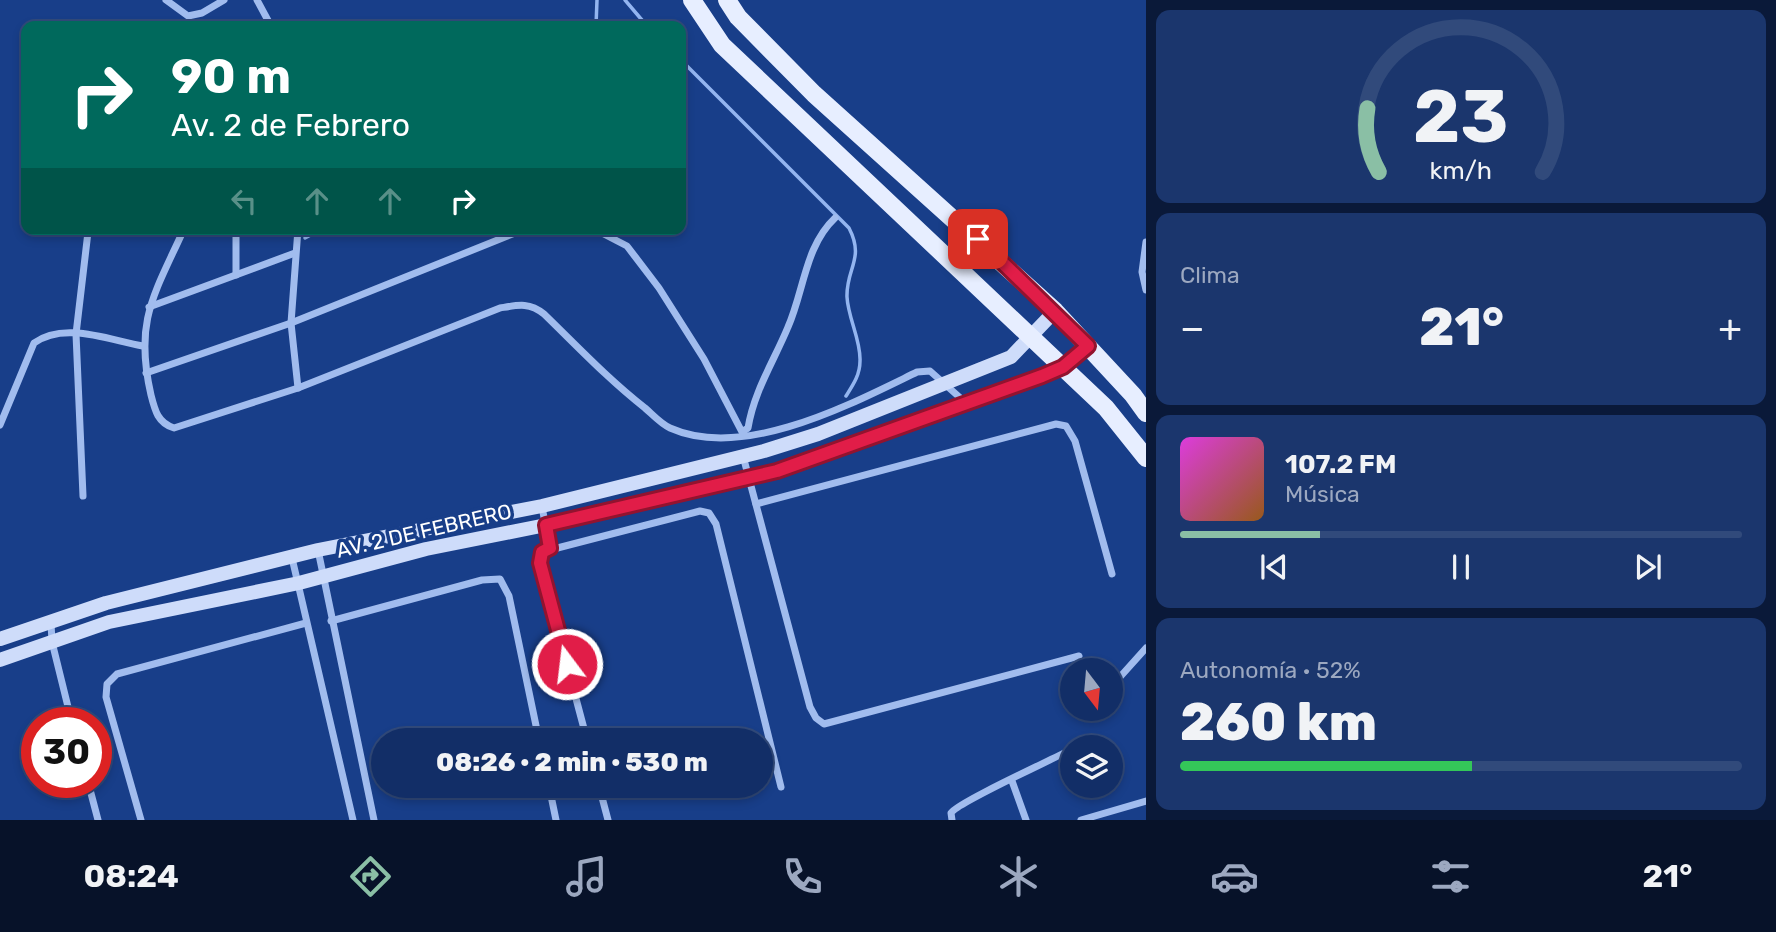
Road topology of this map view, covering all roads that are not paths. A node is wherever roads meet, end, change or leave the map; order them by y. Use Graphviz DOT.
graph roads {
  1 [pos="166,0"];
  2 [pos="224,0"];
  3 [pos="257,0"];
  4 [pos="692,0"];
  5 [pos="727,0"];
  6 [pos="268,21"];
  7 [pos="835,218"];
  8 [pos="88,235"];
  9 [pos="181,235"];
  10 [pos="236,235"];
  11 [pos="297,235"];
  12 [pos="510,235"];
  13 [pos="606,235"];
  14 [pos="1146,242"];
  15 [pos="295,253"];
  16 [pos="236,275"];
  17 [pos="1146,290"];
  18 [pos="149,307"];
  19 [pos="1055,311"];
  20 [pos="291,323"];
  21 [pos="76,334"];
  22 [pos="1032,337"];
  23 [pos="143,346"];
  24 [pos="1088,346"];
  25 [pos="1063,367"];
  26 [pos="146,373"];
  27 [pos="947,383"];
  28 [pos="298,388"];
  29 [pos="966,403"];
  30 [pos="1146,412"];
  31 [pos="0,425"];
  32 [pos="743,456"];
  33 [pos="1146,458"];
  34 [pos="750,478"];
  35 [pos="83,496"];
  36 [pos="756,504"];
  37 [pos="542,506"];
  38 [pos="546,525"];
  39 [pos="550,548"];
  40 [pos="318,550"];
  41 [pos="292,558"];
  42 [pos="1112,574"];
  43 [pos="323,576"];
  44 [pos="299,583"];
  45 [pos="331,621"];
  46 [pos="51,623"];
  47 [pos="306,623"];
  48 [pos="0,639"];
  49 [pos="52,642"];
  50 [pos="1146,648"];
  51 [pos="1079,656"];
  52 [pos="0,660"];
  53 [pos="1124,673"];
  54 [pos="68,707"];
  55 [pos="536,728"];
  56 [pos="584,728"];
  57 [pos="1060,755"];
  58 [pos="1012,781"];
  59 [pos="781,788"];
  60 [pos="92,798"];
  61 [pos="551,798"];
  62 [pos="602,798"];
  63 [pos="1146,801"];
  64 [pos="98,820"];
  65 [pos="141,820"];
  66 [pos="353,820"];
  67 [pos="374,820"];
  68 [pos="556,820"];
  69 [pos="608,820"];
  70 [pos="952,820"];
  71 [pos="1026,820"];
  72 [pos="1081,820"];
  1 -- 2 [label="street"];
  3 -- 6 [label="street"];
  4 -- 22 [label="main road"];
  5 -- 19 [label="main road"];
  7 -- 13 [label="street"];
  8 -- 21 [label="street"];
  9 -- 18 [label="street"];
  10 -- 16 [label="street"];
  11 -- 15 [label="street"];
  12 -- 20 [label="street"];
  14 -- 17 [label="street"];
  15 -- 16 [label="street"];
  15 -- 20 [label="street"];
  16 -- 18 [label="street"];
  18 -- 23 [label="street"];
  19 -- 22 [label="main road, AV. 2 DE FEBRERO"];
  19 -- 24 [label="main road"];
  20 -- 26 [label="street"];
  20 -- 28 [label="street"];
  21 -- 23 [label="street"];
  21 -- 31 [label="street"];
  21 -- 35 [label="street"];
  22 -- 25 [label="main road"];
  22 -- 27 [label="main road, AV. 2 DE FEBRERO"];
  23 -- 26 [label="street"];
  24 -- 25 [label="main road, AV. 2 DE FEBRERO"];
  24 -- 30 [label="main road"];
  25 -- 29 [label="main road, AV. 2 DE FEBRERO"];
  25 -- 33 [label="main road"];
  26 -- 28 [label="street"];
  27 -- 28 [label="street"];
  27 -- 29 [label="street"];
  27 -- 32 [label="main road, AV. 2 DE FEBRERO"];
  29 -- 34 [label="main road, AV. 2 DE FEBRERO"];
  32 -- 34 [label="street"];
  32 -- 37 [label="main road, AV. 2 DE FEBRERO"];
  34 -- 36 [label="street"];
  34 -- 38 [label="main road, AV. 2 DE FEBRERO"];
  36 -- 42 [label="street"];
  36 -- 51 [label="street"];
  37 -- 38 [label="street"];
  37 -- 40 [label="main road, AV. 2 DE FEBRERO"];
  38 -- 39 [label="street"];
  38 -- 43 [label="main road, AV. 2 DE FEBRERO"];
  39 -- 56 [label="street"];
  39 -- 59 [label="street"];
  40 -- 41 [label="main road, AV. 2 DE FEBRERO"];
  40 -- 43 [label="street"];
  41 -- 44 [label="street"];
  41 -- 46 [label="main road, AV. 2 DE FEBRERO"];
  43 -- 44 [label="main road, AV. 2 DE FEBRERO"];
  43 -- 45 [label="street"];
  44 -- 47 [label="street"];
  44 -- 49 [label="main road, AV. 2 DE FEBRERO"];
  45 -- 55 [label="street"];
  45 -- 67 [label="street"];
  46 -- 48 [label="main road, AV. 2 DE FEBRERO"];
  46 -- 49 [label="street"];
  47 -- 65 [label="street"];
  47 -- 66 [label="street"];
  49 -- 52 [label="main road, AV. 2 DE FEBRERO"];
  49 -- 54 [label="street"];
  50 -- 53 [label="street"];
  57 -- 58 [label="street"];
  58 -- 70 [label="street"];
  58 -- 71 [label="street"];
  60 -- 64 [label="street"];
  61 -- 68 [label="street"];
  62 -- 69 [label="street"];
  63 -- 72 [label="street"];
}
